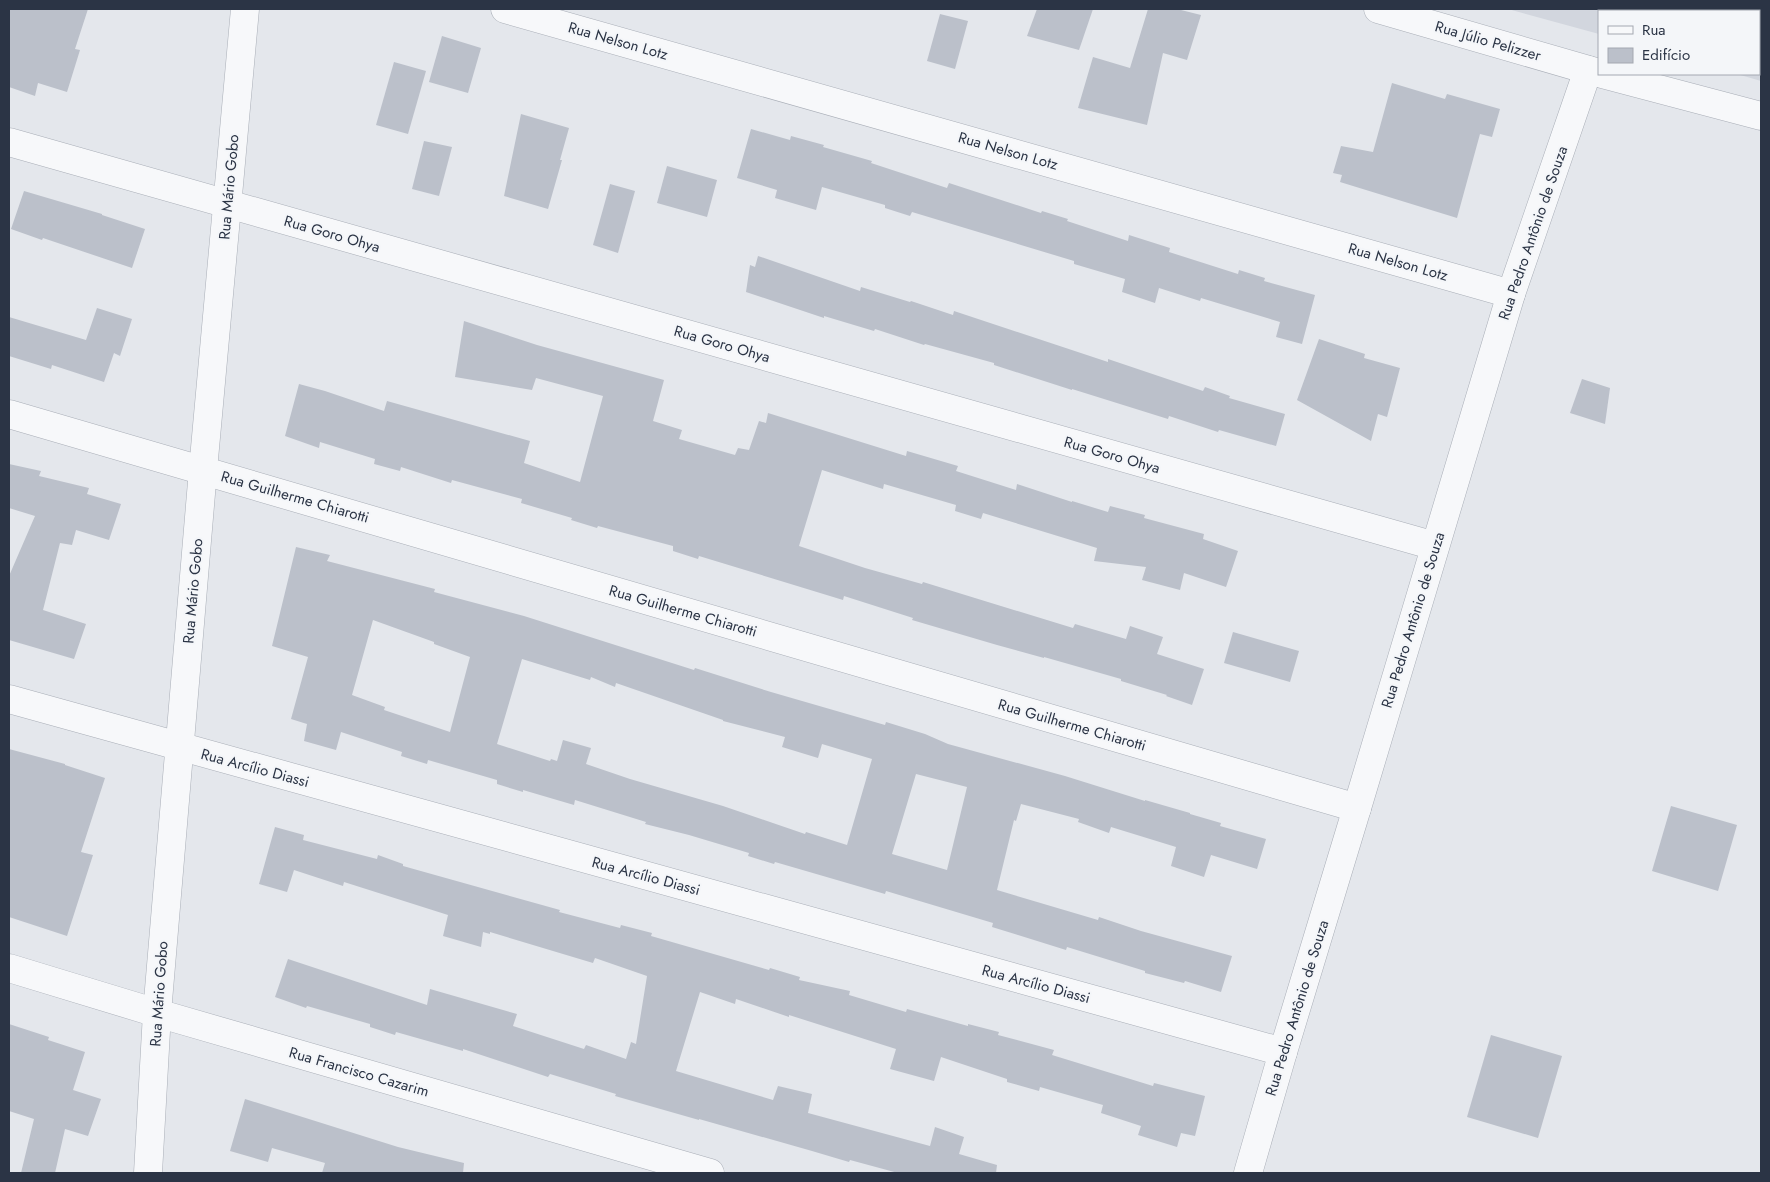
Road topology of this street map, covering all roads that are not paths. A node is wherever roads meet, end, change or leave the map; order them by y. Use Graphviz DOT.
graph roads {
  1 [pos="245,9"];
  2 [pos="505,9"];
  3 [pos="1378,9"];
  4 [pos="1596,72"];
  5 [pos="1607,75"];
  6 [pos="1761,116"];
  7 [pos="9,142"];
  8 [pos="228,204"];
  9 [pos="1511,294"];
  10 [pos="9,414"];
  11 [pos="203,470"];
  12 [pos="1435,546"];
  13 [pos="9,699"];
  14 [pos="180,747"];
  15 [pos="1358,808"];
  16 [pos="9,968"];
  17 [pos="157,1013"];
  18 [pos="1283,1052"];
  19 [pos="148,1173"];
  20 [pos="710,1173"];
  21 [pos="1248,1173"];
  1 -- 8 [label="street, Rua Mário Gobo"];
  2 -- 9 [label="street, Rua Nelson Lotz"];
  3 -- 4 [label="street, Rua Júlio Pelizzer"];
  4 -- 9 [label="street, Rua Pedro Antônio de Souza"];
  5 -- 6 [label="street, Rua Júlio Pelizzer"];
  7 -- 8 [label="street, Rua Goro Ohya"];
  8 -- 11 [label="street, Rua Mário Gobo"];
  8 -- 12 [label="street, Rua Goro Ohya"];
  9 -- 12 [label="street, Rua Pedro Antônio de Souza"];
  10 -- 11 [label="street, Rua Guilherme Chiarotti"];
  11 -- 14 [label="street, Rua Mário Gobo"];
  11 -- 15 [label="street, Rua Guilherme Chiarotti"];
  12 -- 15 [label="street, Rua Pedro Antônio de Souza"];
  13 -- 14 [label="street, Rua Arcílio Diassi"];
  14 -- 17 [label="street, Rua Mário Gobo"];
  14 -- 18 [label="street, Rua Arcílio Diassi"];
  15 -- 18 [label="street, Rua Pedro Antônio de Souza"];
  16 -- 17 [label="street, Rua Francisco Cazarim"];
  17 -- 19 [label="street, Rua Mário Gobo"];
  17 -- 20 [label="street, Rua Francisco Cazarim"];
  18 -- 21 [label="street, Rua Pedro Antônio de Souza"];
}
